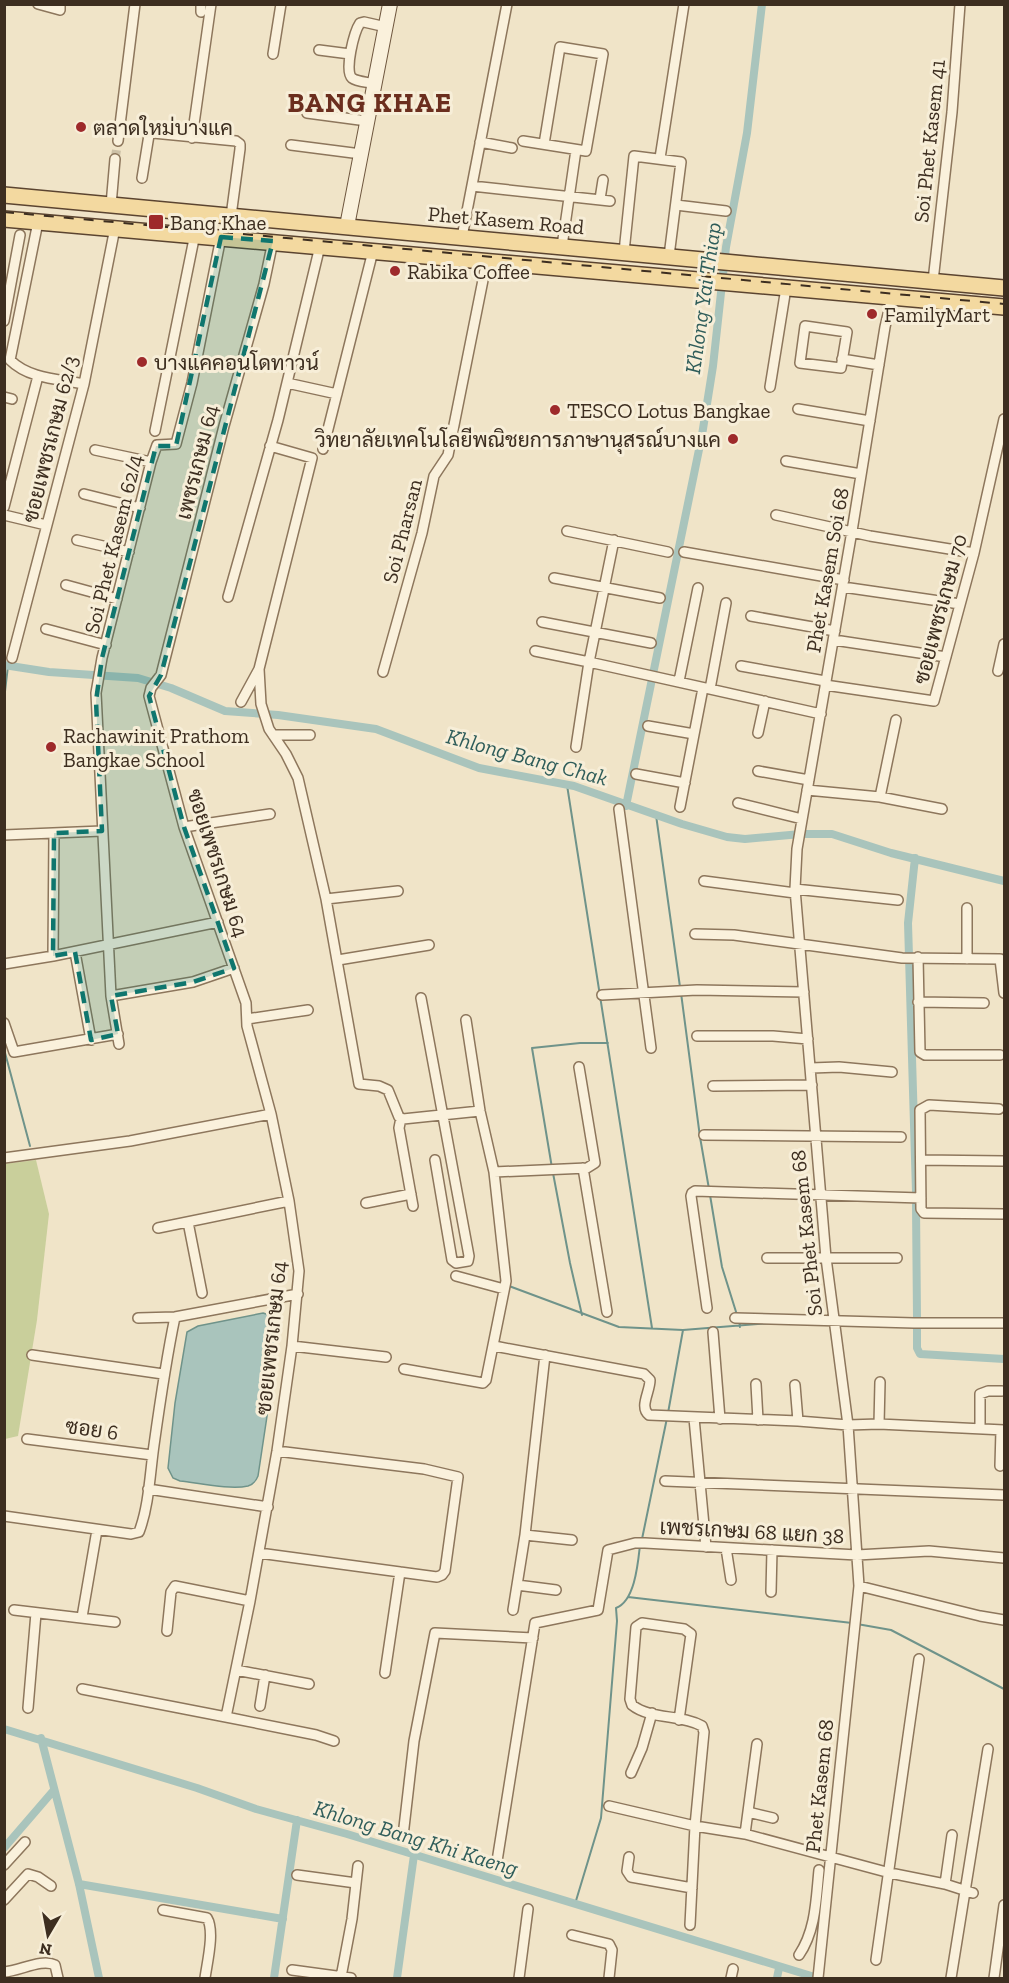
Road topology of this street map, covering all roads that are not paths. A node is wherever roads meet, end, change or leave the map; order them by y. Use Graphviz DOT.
graph roads {
  1 [pos="38,4"];
  2 [pos="135,4"];
  3 [pos="211,4"];
  4 [pos="281,4"];
  5 [pos="390,4"];
  6 [pos="507,4"];
  7 [pos="684,4"];
  8 [pos="960,4"];
  9 [pos="60,7"];
  10 [pos="386,27"];
  11 [pos="319,50"];
  12 [pos="273,54"];
  13 [pos="350,54"];
  14 [pos="375,84"];
  15 [pos="307,113"];
  16 [pos="368,122"];
  17 [pos="192,138"];
  18 [pos="118,141"];
  19 [pos="524,141"];
  20 [pos="480,142"];
  21 [pos="544,144"];
  22 [pos="291,145"];
  23 [pos="512,148"];
  24 [pos="576,150"];
  25 [pos="361,154"];
  26 [pos="660,158"];
  27 [pos="115,159"];
  28 [pos="142,178"];
  29 [pos="603,180"];
  30 [pos="472,186"];
  31 [pos="4,195"];
  32 [pos="569,196"];
  33 [pos="111,205"];
  34 [pos="676,205"];
  35 [pos="726,212"];
  36 [pos="231,216"];
  37 [pos="4,219"];
  38 [pos="38,222"];
  39 [pos="347,226"];
  40 [pos="115,228"];
  41 [pos="195,234"];
  42 [pos="20,235"];
  43 [pos="221,237"];
  44 [pos="462,237"];
  45 [pos="273,241"];
  46 [pos="320,246"];
  47 [pos="562,246"];
  48 [pos="373,251"];
  49 [pos="624,252"];
  50 [pos="669,256"];
  51 [pos="487,260"];
  52 [pos="933,281"];
  53 [pos="786,288"];
  54 [pos="1004,288"];
  55 [pos="892,297"];
  56 [pos="1002,307"];
  57 [pos="7,309"];
  58 [pos="20,311"];
  59 [pos="4,321"];
  60 [pos="9,337"];
  61 [pos="7,359"];
  62 [pos="842,359"];
  63 [pos="879,365"];
  64 [pos="38,376"];
  65 [pos="287,383"];
  66 [pos="84,384"];
  67 [pos="770,387"];
  68 [pos="337,394"];
  69 [pos="798,409"];
  70 [pos="1005,419"];
  71 [pos="870,421"];
  72 [pos="155,430"];
  73 [pos="270,446"];
  74 [pos="323,449"];
  75 [pos="95,450"];
  76 [pos="786,460"];
  77 [pos="151,462"];
  78 [pos="861,474"];
  79 [pos="84,494"];
  80 [pos="4,507"];
  81 [pos="140,508"];
  82 [pos="4,515"];
  83 [pos="776,515"];
  84 [pos="46,525"];
  85 [pos="567,531"];
  86 [pos="852,531"];
  87 [pos="77,540"];
  88 [pos="614,540"];
  89 [pos="129,552"];
  90 [pos="668,552"];
  91 [pos="684,552"];
  92 [pos="974,553"];
  93 [pos="554,578"];
  94 [pos="843,584"];
  95 [pos="66,585"];
  96 [pos="604,587"];
  97 [pos="699,588"];
  98 [pos="228,597"];
  99 [pos="660,598"];
  100 [pos="117,599"];
  101 [pos="726,603"];
  102 [pos="960,604"];
  103 [pos="751,616"];
  104 [pos="542,622"];
  105 [pos="46,629"];
  106 [pos="595,632"];
  107 [pos="834,635"];
  108 [pos="651,643"];
  109 [pos="1005,644"];
  110 [pos="106,645"];
  111 [pos="536,651"];
  112 [pos="946,657"];
  113 [pos="12,658"];
  114 [pos="589,662"];
  115 [pos="741,666"];
  116 [pos="259,669"];
  117 [pos="998,671"];
  118 [pos="383,672"];
  119 [pos="674,680"];
  120 [pos="825,683"];
  121 [pos="151,688"];
  122 [pos="707,688"];
  123 [pos="765,701"];
  124 [pos="241,702"];
  125 [pos="821,714"];
  126 [pos="896,720"];
  127 [pos="648,726"];
  128 [pos="271,732"];
  129 [pos="758,733"];
  130 [pos="694,734"];
  131 [pos="310,735"];
  132 [pos="576,747"];
  133 [pos="758,771"];
  134 [pos="636,774"];
  135 [pos="685,783"];
  136 [pos="808,785"];
  137 [pos="880,797"];
  138 [pos="738,803"];
  139 [pos="680,807"];
  140 [pos="619,809"];
  141 [pos="942,809"];
  142 [pos="270,814"];
  143 [pos="801,821"];
  144 [pos="184,826"];
  145 [pos="102,831"];
  146 [pos="54,833"];
  147 [pos="4,835"];
  148 [pos="797,849"];
  149 [pos="704,881"];
  150 [pos="398,891"];
  151 [pos="795,891"];
  152 [pos="326,899"];
  153 [pos="898,900"];
  154 [pos="967,908"];
  155 [pos="218,922"];
  156 [pos="695,934"];
  157 [pos="800,943"];
  158 [pos="108,945"];
  159 [pos="429,945"];
  160 [pos="75,951"];
  161 [pos="54,956"];
  162 [pos="915,957"];
  163 [pos="967,959"];
  164 [pos="338,960"];
  165 [pos="4,964"];
  166 [pos="234,968"];
  167 [pos="643,992"];
  168 [pos="804,992"];
  169 [pos="1005,993"];
  170 [pos="602,994"];
  171 [pos="111,996"];
  172 [pos="421,998"];
  173 [pos="918,1002"];
  174 [pos="984,1003"];
  175 [pos="308,1010"];
  176 [pos="247,1019"];
  177 [pos="466,1020"];
  178 [pos="4,1023"];
  179 [pos="697,1036"];
  180 [pos="808,1039"];
  181 [pos="91,1040"];
  182 [pos="651,1048"];
  183 [pos="1000,1055"];
  184 [pos="579,1067"];
  185 [pos="811,1068"];
  186 [pos="892,1072"];
  187 [pos="812,1084"];
  188 [pos="713,1086"];
  189 [pos="999,1109"];
  190 [pos="480,1111"];
  191 [pos="270,1114"];
  192 [pos="442,1115"];
  193 [pos="401,1118"];
  194 [pos="704,1135"];
  195 [pos="815,1137"];
  196 [pos="901,1137"];
  197 [pos="4,1158"];
  198 [pos="921,1160"];
  199 [pos="435,1161"];
  200 [pos="1005,1161"];
  201 [pos="583,1168"];
  202 [pos="494,1172"];
  203 [pos="411,1194"];
  204 [pos="821,1196"];
  205 [pos="921,1198"];
  206 [pos="289,1201"];
  207 [pos="366,1203"];
  208 [pos="413,1206"];
  209 [pos="1005,1214"];
  210 [pos="188,1222"];
  211 [pos="158,1228"];
  212 [pos="767,1258"];
  213 [pos="826,1258"];
  214 [pos="897,1258"];
  215 [pos="456,1276"];
  216 [pos="505,1285"];
  217 [pos="202,1293"];
  218 [pos="298,1294"];
  219 [pos="707,1308"];
  220 [pos="608,1312"];
  221 [pos="176,1317"];
  222 [pos="138,1318"];
  223 [pos="735,1318"];
  224 [pos="833,1321"];
  225 [pos="1005,1323"];
  226 [pos="713,1332"];
  227 [pos="292,1346"];
  228 [pos="494,1346"];
  229 [pos="32,1354"];
  230 [pos="545,1355"];
  231 [pos="386,1357"];
  232 [pos="404,1369"];
  233 [pos="163,1374"];
  234 [pos="880,1382"];
  235 [pos="756,1384"];
  236 [pos="795,1385"];
  237 [pos="1002,1391"];
  238 [pos="694,1418"];
  239 [pos="720,1419"];
  240 [pos="758,1420"];
  241 [pos="798,1421"];
  242 [pos="879,1424"];
  243 [pos="848,1425"];
  244 [pos="980,1429"];
  245 [pos="1003,1430"];
  246 [pos="27,1439"];
  247 [pos="277,1451"];
  248 [pos="152,1455"];
  249 [pos="1000,1466"];
  250 [pos="665,1481"];
  251 [pos="699,1482"];
  252 [pos="148,1489"];
  253 [pos="852,1490"];
  254 [pos="1005,1495"];
  255 [pos="268,1507"];
  256 [pos="4,1516"];
  257 [pos="97,1530"];
  258 [pos="525,1536"];
  259 [pos="572,1540"];
  260 [pos="706,1547"];
  261 [pos="726,1548"];
  262 [pos="772,1550"];
  263 [pos="259,1553"];
  264 [pos="857,1555"];
  265 [pos="1005,1558"];
  266 [pos="400,1572"];
  267 [pos="731,1580"];
  268 [pos="517,1585"];
  269 [pos="859,1586"];
  270 [pos="556,1590"];
  271 [pos="771,1592"];
  272 [pos="250,1601"];
  273 [pos="14,1610"];
  274 [pos="513,1610"];
  275 [pos="36,1613"];
  276 [pos="856,1613"];
  277 [pos="82,1617"];
  278 [pos="1005,1620"];
  279 [pos="115,1622"];
  280 [pos="167,1631"];
  281 [pos="533,1638"];
  282 [pos="919,1659"];
  283 [pos="236,1670"];
  284 [pos="385,1672"];
  285 [pos="265,1676"];
  286 [pos="309,1684"];
  287 [pos="81,1689"];
  288 [pos="260,1706"];
  289 [pos="28,1708"];
  290 [pos="652,1713"];
  291 [pos="226,1717"];
  292 [pos="679,1720"];
  293 [pos="334,1741"];
  294 [pos="757,1744"];
  295 [pos="988,1749"];
  296 [pos="631,1773"];
  297 [pos="609,1806"];
  298 [pos="748,1812"];
  299 [pos="773,1818"];
  300 [pos="695,1826"];
  301 [pos="745,1834"];
  302 [pos="952,1835"];
  303 [pos="403,1836"];
  304 [pos="26,1842"];
  305 [pos="629,1857"];
  306 [pos="830,1857"];
  307 [pos="497,1861"];
  308 [pos="4,1864"];
  309 [pos="358,1866"];
  310 [pos="819,1870"];
  311 [pos="890,1873"];
  312 [pos="297,1875"];
  313 [pos="356,1883"];
  314 [pos="945,1884"];
  315 [pos="51,1886"];
  316 [pos="692,1888"];
  317 [pos="968,1892"];
  318 [pos="4,1900"];
  319 [pos="1005,1905"];
  320 [pos="528,1909"];
  321 [pos="163,1910"];
  322 [pos="814,1919"];
  323 [pos="824,1922"];
  324 [pos="690,1925"];
  325 [pos="572,1935"];
  326 [pos="799,1955"];
  327 [pos="876,1960"];
  328 [pos="292,1970"];
  329 [pos="5,1972"];
  330 [pos="308,1976"];
  331 [pos="12,1978"];
  332 [pos="58,1978"];
  333 [pos="206,1978"];
  334 [pos="346,1978"];
  335 [pos="519,1978"];
  336 [pos="609,1978"];
  337 [pos="818,1978"];
  338 [pos="951,1978"];
  339 [pos="994,1978"];
  1 -- 9 [label="street"];
  2 -- 18 [label="street"];
  3 -- 17 [label="street"];
  4 -- 12 [label="street"];
  5 -- 10 [label="main road"];
  6 -- 20 [label="street"];
  7 -- 26 [label="street"];
  8 -- 52 [label="street, Soi Phet Kasem 41"];
  10 -- 13 [label="street"];
  10 -- 14 [label="main road"];
  11 -- 13 [label="street"];
  13 -- 14 [label="street"];
  14 -- 16 [label="main road"];
  15 -- 16 [label="street"];
  16 -- 25 [label="main road"];
  17 -- 28 [label="street"];
  17 -- 36 [label="street"];
  19 -- 21 [label="street"];
  20 -- 23 [label="street"];
  20 -- 30 [label="street"];
  21 -- 24 [label="street"];
  21 -- 24 [label="street"];
  22 -- 25 [label="street"];
  24 -- 32 [label="street"];
  25 -- 39 [label="main road"];
  26 -- 34 [label="street"];
  26 -- 49 [label="street"];
  27 -- 33 [label="street"];
  29 -- 32 [label="street"];
  30 -- 32 [label="street"];
  30 -- 44 [label="street"];
  31 -- 33 [label="main road, Phet Kasem Road"];
  32 -- 47 [label="street"];
  33 -- 36 [label="main road, Phet Kasem Road"];
  34 -- 35 [label="street"];
  34 -- 50 [label="street"];
  36 -- 39 [label="main road, Phet Kasem Road"];
  37 -- 38 [label="main road, Phet Kasem Road"];
  38 -- 40 [label="main road, Phet Kasem Road"];
  38 -- 58 [label="street"];
  39 -- 44 [label="main road, Phet Kasem Road"];
  39 -- 48 [label="main road"];
  40 -- 41 [label="main road, Phet Kasem Road"];
  40 -- 66 [label="street, ซอยเพชรเกษม 62/3"];
  41 -- 43 [label="main road, Phet Kasem Road"];
  41 -- 72 [label="street"];
  42 -- 57 [label="street"];
  43 -- 45 [label="main road, Phet Kasem Road"];
  43 -- 77 [label="street, Soi Phet Kasem 62/4"];
  44 -- 47 [label="main road, Phet Kasem Road"];
  45 -- 46 [label="main road, Phet Kasem Road"];
  45 -- 121 [label="street, เพชรเกษม 64"];
  46 -- 48 [label="main road, Phet Kasem Road"];
  46 -- 65 [label="street"];
  47 -- 49 [label="main road, Phet Kasem Road"];
  48 -- 51 [label="main road, Phet Kasem Road"];
  48 -- 68 [label="street"];
  49 -- 50 [label="main road, Phet Kasem Road"];
  50 -- 52 [label="main road, Phet Kasem Road"];
  51 -- 53 [label="main road, Phet Kasem Road"];
  51 -- 118 [label="street, Soi Pharsan"];
  52 -- 54 [label="main road, Phet Kasem Road"];
  53 -- 55 [label="main road, Phet Kasem Road"];
  53 -- 67 [label="street"];
  54 -- 56 [label="main road"];
  55 -- 56 [label="main road, Phet Kasem Road"];
  55 -- 63 [label="street, Phet Kasem Soi 68"];
  57 -- 58 [label="street"];
  57 -- 59 [label="street"];
  58 -- 60 [label="street"];
  60 -- 61 [label="street"];
  61 -- 64 [label="street"];
  62 -- 62 [label="street"];
  62 -- 63 [label="street"];
  63 -- 71 [label="street, Phet Kasem Soi 68"];
  64 -- 66 [label="street"];
  64 -- 80 [label="street"];
  65 -- 68 [label="street"];
  65 -- 73 [label="street"];
  66 -- 84 [label="street, ซอยเพชรเกษม 62/3"];
  68 -- 74 [label="street"];
  69 -- 71 [label="street"];
  70 -- 92 [label="street, ซอยเพชรเกษม 70"];
  71 -- 78 [label="street, Phet Kasem Soi 68"];
  73 -- 98 [label="street"];
  73 -- 116 [label="street"];
  75 -- 77 [label="street"];
  76 -- 78 [label="street"];
  77 -- 81 [label="street, Soi Phet Kasem 62/4"];
  78 -- 86 [label="street, Phet Kasem Soi 68"];
  79 -- 81 [label="street"];
  81 -- 89 [label="street, Soi Phet Kasem 62/4"];
  82 -- 84 [label="street"];
  83 -- 86 [label="street"];
  84 -- 113 [label="street, ซอยเพชรเกษม 62/3"];
  85 -- 88 [label="street"];
  86 -- 92 [label="street"];
  86 -- 94 [label="street, Phet Kasem Soi 68"];
  87 -- 89 [label="street"];
  88 -- 90 [label="street"];
  88 -- 96 [label="street"];
  89 -- 100 [label="street, Soi Phet Kasem 62/4"];
  91 -- 94 [label="street"];
  92 -- 102 [label="street, ซอยเพชรเกษม 70"];
  93 -- 96 [label="street"];
  94 -- 102 [label="street"];
  94 -- 107 [label="street, Phet Kasem Soi 68"];
  95 -- 100 [label="street"];
  96 -- 99 [label="street"];
  96 -- 106 [label="street"];
  97 -- 119 [label="street"];
  100 -- 110 [label="street, Soi Phet Kasem 62/4"];
  101 -- 122 [label="street"];
  102 -- 112 [label="street, ซอยเพชรเกษม 70"];
  103 -- 107 [label="street"];
  104 -- 106 [label="street"];
  105 -- 110 [label="street"];
  106 -- 108 [label="street"];
  106 -- 114 [label="street"];
  107 -- 112 [label="street"];
  107 -- 120 [label="street, Phet Kasem Soi 68"];
  109 -- 117 [label="street"];
  110 -- 145 [label="street, Soi Phet Kasem 62/4"];
  111 -- 114 [label="street"];
  112 -- 120 [label="street, ซอยเพชรเกษม 70"];
  114 -- 119 [label="street"];
  114 -- 132 [label="street"];
  115 -- 120 [label="street"];
  116 -- 124 [label="street"];
  116 -- 128 [label="street"];
  119 -- 122 [label="street"];
  120 -- 125 [label="street, Phet Kasem Soi 68"];
  121 -- 144 [label="street, ซอยเพชรเกษม 64"];
  122 -- 123 [label="street"];
  122 -- 130 [label="street"];
  123 -- 125 [label="street"];
  123 -- 129 [label="street"];
  125 -- 136 [label="street, Phet Kasem Soi 68"];
  126 -- 137 [label="street"];
  127 -- 130 [label="street"];
  128 -- 131 [label="street"];
  128 -- 152 [label="street"];
  130 -- 135 [label="street"];
  133 -- 136 [label="street"];
  134 -- 135 [label="street"];
  135 -- 139 [label="street"];
  136 -- 137 [label="street"];
  136 -- 143 [label="street, Phet Kasem Soi 68"];
  137 -- 141 [label="street"];
  138 -- 143 [label="street"];
  140 -- 167 [label="street"];
  142 -- 144 [label="street"];
  143 -- 148 [label="street, Phet Kasem Soi 68"];
  144 -- 155 [label="street, ซอยเพชรเกษม 64"];
  145 -- 146 [label="street"];
  145 -- 158 [label="street, Soi Phet Kasem 62/4"];
  146 -- 147 [label="street"];
  146 -- 161 [label="street"];
  148 -- 151 [label="street, Soi Phet Kasem 68"];
  149 -- 151 [label="street"];
  150 -- 152 [label="street"];
  151 -- 153 [label="street"];
  151 -- 157 [label="street, Soi Phet Kasem 68"];
  152 -- 164 [label="street"];
  154 -- 163 [label="street"];
  155 -- 158 [label="street"];
  155 -- 166 [label="street, ซอยเพชรเกษม 64"];
  156 -- 157 [label="street"];
  157 -- 162 [label="street"];
  157 -- 168 [label="street, Soi Phet Kasem 68"];
  158 -- 160 [label="street"];
  158 -- 171 [label="street, Soi Phet Kasem 62/4"];
  159 -- 164 [label="street"];
  160 -- 161 [label="street"];
  160 -- 181 [label="street"];
  161 -- 165 [label="street"];
  162 -- 163 [label="street"];
  162 -- 173 [label="street"];
  163 -- 169 [label="street"];
  164 -- 193 [label="street"];
  166 -- 171 [label="street"];
  166 -- 176 [label="street, ซอยเพชรเกษม 64"];
  167 -- 168 [label="street"];
  167 -- 170 [label="street"];
  167 -- 182 [label="street"];
  168 -- 180 [label="street, Soi Phet Kasem 68"];
  171 -- 181 [label="street, Soi Phet Kasem 62/4"];
  172 -- 192 [label="street"];
  173 -- 174 [label="street"];
  173 -- 183 [label="street"];
  175 -- 176 [label="street"];
  176 -- 191 [label="street, ซอยเพชรเกษม 64"];
  177 -- 190 [label="street"];
  178 -- 181 [label="street"];
  179 -- 180 [label="street"];
  180 -- 185 [label="street, Soi Phet Kasem 68"];
  184 -- 201 [label="street"];
  185 -- 186 [label="street"];
  185 -- 187 [label="street, Soi Phet Kasem 68"];
  187 -- 188 [label="street"];
  187 -- 195 [label="street, Soi Phet Kasem 68"];
  189 -- 198 [label="street"];
  190 -- 192 [label="street"];
  190 -- 202 [label="street"];
  191 -- 197 [label="street"];
  191 -- 206 [label="street, ซอยเพชรเกษม 64"];
  192 -- 193 [label="street"];
  192 -- 199 [label="street"];
  193 -- 203 [label="street"];
  194 -- 195 [label="street"];
  195 -- 196 [label="street"];
  195 -- 204 [label="street, Soi Phet Kasem 68"];
  198 -- 200 [label="street"];
  198 -- 205 [label="street"];
  201 -- 202 [label="street"];
  201 -- 220 [label="street"];
  202 -- 216 [label="street"];
  203 -- 207 [label="street"];
  203 -- 208 [label="street"];
  204 -- 205 [label="street"];
  204 -- 213 [label="street, Soi Phet Kasem 68"];
  204 -- 219 [label="street"];
  205 -- 209 [label="street"];
  206 -- 210 [label="street"];
  206 -- 218 [label="street, ซอยเพชรเกษม 64"];
  210 -- 211 [label="street"];
  210 -- 217 [label="street"];
  212 -- 213 [label="street"];
  213 -- 214 [label="street"];
  213 -- 224 [label="street, Soi Phet Kasem 68"];
  215 -- 216 [label="street"];
  216 -- 228 [label="street"];
  218 -- 221 [label="street"];
  218 -- 227 [label="street, ซอยเพชรเกษม 64"];
  221 -- 222 [label="street"];
  221 -- 233 [label="street"];
  223 -- 224 [label="street"];
  224 -- 225 [label="street"];
  224 -- 243 [label="street, Soi Phet Kasem 68"];
  226 -- 239 [label="street"];
  227 -- 231 [label="street"];
  227 -- 247 [label="street, ซอยเพชรเกษม 64"];
  228 -- 230 [label="street"];
  228 -- 232 [label="street"];
  229 -- 233 [label="street"];
  230 -- 238 [label="street"];
  230 -- 258 [label="street"];
  233 -- 248 [label="street"];
  234 -- 242 [label="street"];
  235 -- 240 [label="street"];
  236 -- 241 [label="street"];
  237 -- 244 [label="street"];
  238 -- 239 [label="street"];
  238 -- 251 [label="street"];
  239 -- 240 [label="street"];
  240 -- 241 [label="street"];
  241 -- 243 [label="street"];
  242 -- 243 [label="street"];
  242 -- 244 [label="street"];
  243 -- 253 [label="street, Soi Phet Kasem 68"];
  244 -- 245 [label="street"];
  245 -- 249 [label="street"];
  246 -- 248 [label="street, ซอย 6"];
  247 -- 255 [label="street, ซอยเพชรเกษม 64"];
  247 -- 266 [label="street"];
  248 -- 252 [label="street"];
  250 -- 251 [label="street"];
  251 -- 253 [label="street"];
  251 -- 260 [label="street"];
  252 -- 255 [label="street"];
  252 -- 257 [label="street"];
  253 -- 254 [label="street"];
  253 -- 264 [label="street, Soi Phet Kasem 68"];
  255 -- 263 [label="street, ซอยเพชรเกษม 64"];
  256 -- 257 [label="street"];
  257 -- 277 [label="street"];
  258 -- 259 [label="street"];
  258 -- 268 [label="street"];
  260 -- 261 [label="street, เพชรเกษม 68 แยก 38"];
  260 -- 281 [label="street, เพชรเกษม 68 แยก 38"];
  261 -- 262 [label="street, เพชรเกษม 68 แยก 38"];
  261 -- 267 [label="street"];
  262 -- 264 [label="street, เพชรเกษม 68 แยก 38"];
  262 -- 271 [label="street"];
  263 -- 266 [label="street"];
  263 -- 272 [label="street, ซอยเพชรเกษม 64"];
  264 -- 265 [label="street, เพชรเกษม 68 แยก 38"];
  264 -- 269 [label="street, Soi Phet Kasem 68"];
  266 -- 284 [label="street"];
  268 -- 270 [label="street"];
  268 -- 274 [label="street"];
  269 -- 276 [label="street, Soi Phet Kasem 68"];
  269 -- 278 [label="street"];
  272 -- 280 [label="street"];
  272 -- 283 [label="street, ซอยเพชรเกษม 64"];
  273 -- 275 [label="street"];
  275 -- 277 [label="street"];
  275 -- 289 [label="street"];
  276 -- 306 [label="street, Phet Kasem 68"];
  277 -- 279 [label="street"];
  281 -- 303 [label="street"];
  281 -- 307 [label="street"];
  282 -- 311 [label="street"];
  283 -- 285 [label="street"];
  283 -- 291 [label="street, ซอยเพชรเกษม 64"];
  285 -- 286 [label="street"];
  285 -- 288 [label="street"];
  287 -- 291 [label="street"];
  290 -- 292 [label="street"];
  290 -- 292 [label="street"];
  290 -- 296 [label="street"];
  291 -- 293 [label="street"];
  292 -- 300 [label="street"];
  294 -- 298 [label="street"];
  295 -- 317 [label="street"];
  297 -- 300 [label="street"];
  298 -- 299 [label="street"];
  298 -- 301 [label="street"];
  300 -- 301 [label="street"];
  300 -- 316 [label="street"];
  301 -- 306 [label="street"];
  302 -- 314 [label="street"];
  304 -- 308 [label="street"];
  305 -- 316 [label="street"];
  306 -- 311 [label="street"];
  306 -- 323 [label="street, Phet Kasem 68"];
  309 -- 313 [label="street"];
  310 -- 322 [label="street"];
  311 -- 314 [label="street"];
  311 -- 327 [label="street"];
  312 -- 313 [label="street"];
  313 -- 334 [label="street"];
  314 -- 317 [label="street"];
  315 -- 318 [label="street"];
  316 -- 324 [label="street"];
  317 -- 338 [label="street"];
  319 -- 339 [label="street"];
  320 -- 335 [label="street"];
  321 -- 333 [label="street"];
  322 -- 323 [label="street"];
  322 -- 326 [label="street"];
  323 -- 337 [label="street, Phet Kasem 68"];
  325 -- 336 [label="street"];
  328 -- 330 [label="street"];
  329 -- 331 [label="street"];
  329 -- 332 [label="street"];
  330 -- 334 [label="street"];
}
